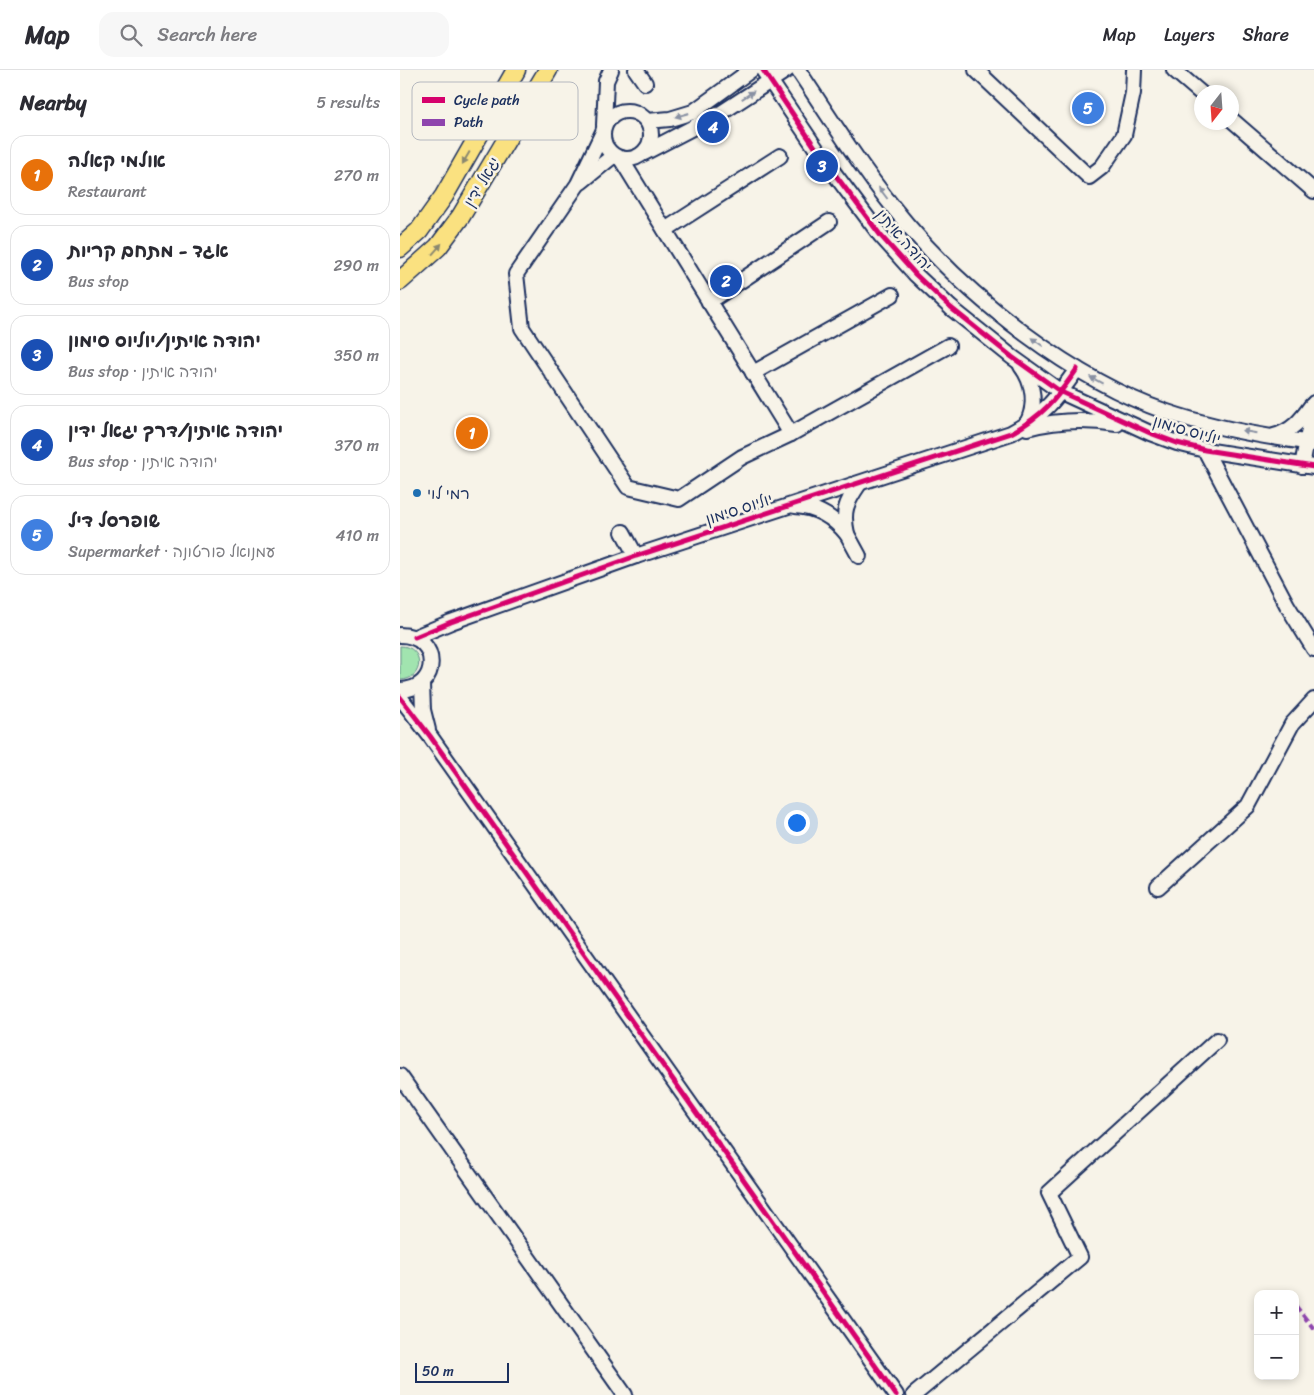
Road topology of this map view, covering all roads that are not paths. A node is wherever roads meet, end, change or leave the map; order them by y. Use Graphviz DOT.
graph roads {
  1 [pos="516,70"];
  2 [pos="548,70"];
  3 [pos="611,70"];
  4 [pos="636,70"];
  5 [pos="751,70"];
  6 [pos="787,70"];
  7 [pos="798,70"];
  8 [pos="976,70"];
  9 [pos="1134,70"];
  10 [pos="1174,70"];
  11 [pos="738,75"];
  12 [pos="767,76"];
  13 [pos="509,82"];
  14 [pos="541,82"];
  15 [pos="645,83"];
  16 [pos="1194,87"];
  17 [pos="606,92"];
  18 [pos="622,112"];
  19 [pos="647,121"];
  20 [pos="1239,126"];
  21 [pos="603,129"];
  22 [pos="476,140"];
  23 [pos="506,140"];
  24 [pos="641,156"];
  25 [pos="780,156"];
  26 [pos="617,157"];
  27 [pos="578,184"];
  28 [pos="1314,191"];
  29 [pos="642,193"];
  30 [pos="829,222"];
  31 [pos="664,230"];
  32 [pos="400,248"];
  33 [pos="400,281"];
  34 [pos="892,295"];
  35 [pos="709,302"];
  36 [pos="948,346"];
  37 [pos="1012,357"];
  38 [pos="1077,370"];
  39 [pos="753,373"];
  40 [pos="1061,392"];
  41 [pos="1314,402"];
  42 [pos="1026,425"];
  43 [pos="1135,427"];
  44 [pos="1012,432"];
  45 [pos="791,434"];
  46 [pos="1271,436"];
  47 [pos="1310,442"];
  48 [pos="1205,450"];
  49 [pos="1308,467"];
  50 [pos="858,484"];
  51 [pos="792,505"];
  52 [pos="623,532"];
  53 [pos="847,534"];
  54 [pos="636,556"];
  55 [pos="859,556"];
  56 [pos="451,622"];
  57 [pos="400,635"];
  58 [pos="415,637"];
  59 [pos="1314,649"];
  60 [pos="431,658"];
  61 [pos="422,684"];
  62 [pos="400,690"];
  63 [pos="400,697"];
  64 [pos="1314,700"];
  65 [pos="430,736"];
  66 [pos="1158,887"];
  67 [pos="1217,1040"];
  68 [pos="400,1076"];
  69 [pos="625,1395"];
  70 [pos="896,1395"];
  71 [pos="914,1395"];
  1 -- 13 [label="main road, יגאל ידין, one-way"];
  14 -- 2 [label="main road, יגאל ידין, one-way"];
  3 -- 17 [label="street"];
  4 -- 15 [label="street"];
  5 -- 11 [label="street"];
  6 -- 12 [label="street"];
  38 -- 7 [label="street, יהודה איתין, one-way"];
  8 -- 9 [label="street"];
  10 -- 16 [label="street"];
  11 -- 19 [label="street, one-way"];
  24 -- 12 [label="street, one-way"];
  12 -- 37 [label="street, יהודה איתין"];
  17 -- 18 [label="street"];
  17 -- 21 [label="street"];
  18 -- 19 [label="street"];
  18 -- 21 [label="street"];
  19 -- 24 [label="street"];
  20 -- 28 [label="street"];
  21 -- 26 [label="street"];
  21 -- 27 [label="street"];
  22 -- 32 [label="main road, יגאל ידין, one-way"];
  33 -- 23 [label="main road, יגאל ידין, one-way"];
  24 -- 26 [label="street"];
  24 -- 29 [label="street"];
  25 -- 31 [label="street"];
  26 -- 27 [label="street"];
  26 -- 29 [label="street"];
  27 -- 45 [label="street"];
  29 -- 31 [label="street"];
  30 -- 35 [label="street"];
  31 -- 35 [label="street"];
  34 -- 39 [label="street"];
  35 -- 39 [label="street"];
  36 -- 45 [label="street"];
  37 -- 40 [label="street, יהודה איתין"];
  37 -- 42 [label="street"];
  38 -- 40 [label="street, יוליוס סימון"];
  46 -- 38 [label="street, יוליוס סימון, one-way"];
  39 -- 45 [label="street"];
  40 -- 42 [label="street, יוליוס סימון"];
  40 -- 43 [label="street, יוליוס סימון"];
  41 -- 46 [label="street"];
  41 -- 47 [label="street"];
  42 -- 44 [label="street, יוליוס סימון"];
  43 -- 44 [label="street"];
  43 -- 48 [label="street, יוליוס סימון"];
  44 -- 50 [label="street, יוליוס סימון"];
  46 -- 47 [label="street, יוליוס סימון"];
  47 -- 49 [label="street"];
  48 -- 49 [label="street, יוליוס סימון"];
  48 -- 59 [label="street"];
  50 -- 51 [label="street, יוליוס סימון"];
  50 -- 53 [label="street"];
  51 -- 53 [label="street"];
  51 -- 54 [label="street, יוליוס סימון"];
  52 -- 54 [label="street"];
  53 -- 55 [label="street"];
  54 -- 56 [label="street, יוליוס סימון"];
  56 -- 58 [label="street, יוליוס סימון"];
  56 -- 60 [label="street"];
  57 -- 58 [label="street"];
  58 -- 60 [label="street"];
  60 -- 61 [label="street"];
  61 -- 62 [label="street"];
  61 -- 65 [label="street"];
  63 -- 65 [label="street"];
  64 -- 66 [label="street"];
  65 -- 70 [label="street"];
  67 -- 71 [label="street"];
  68 -- 69 [label="street"];
}
